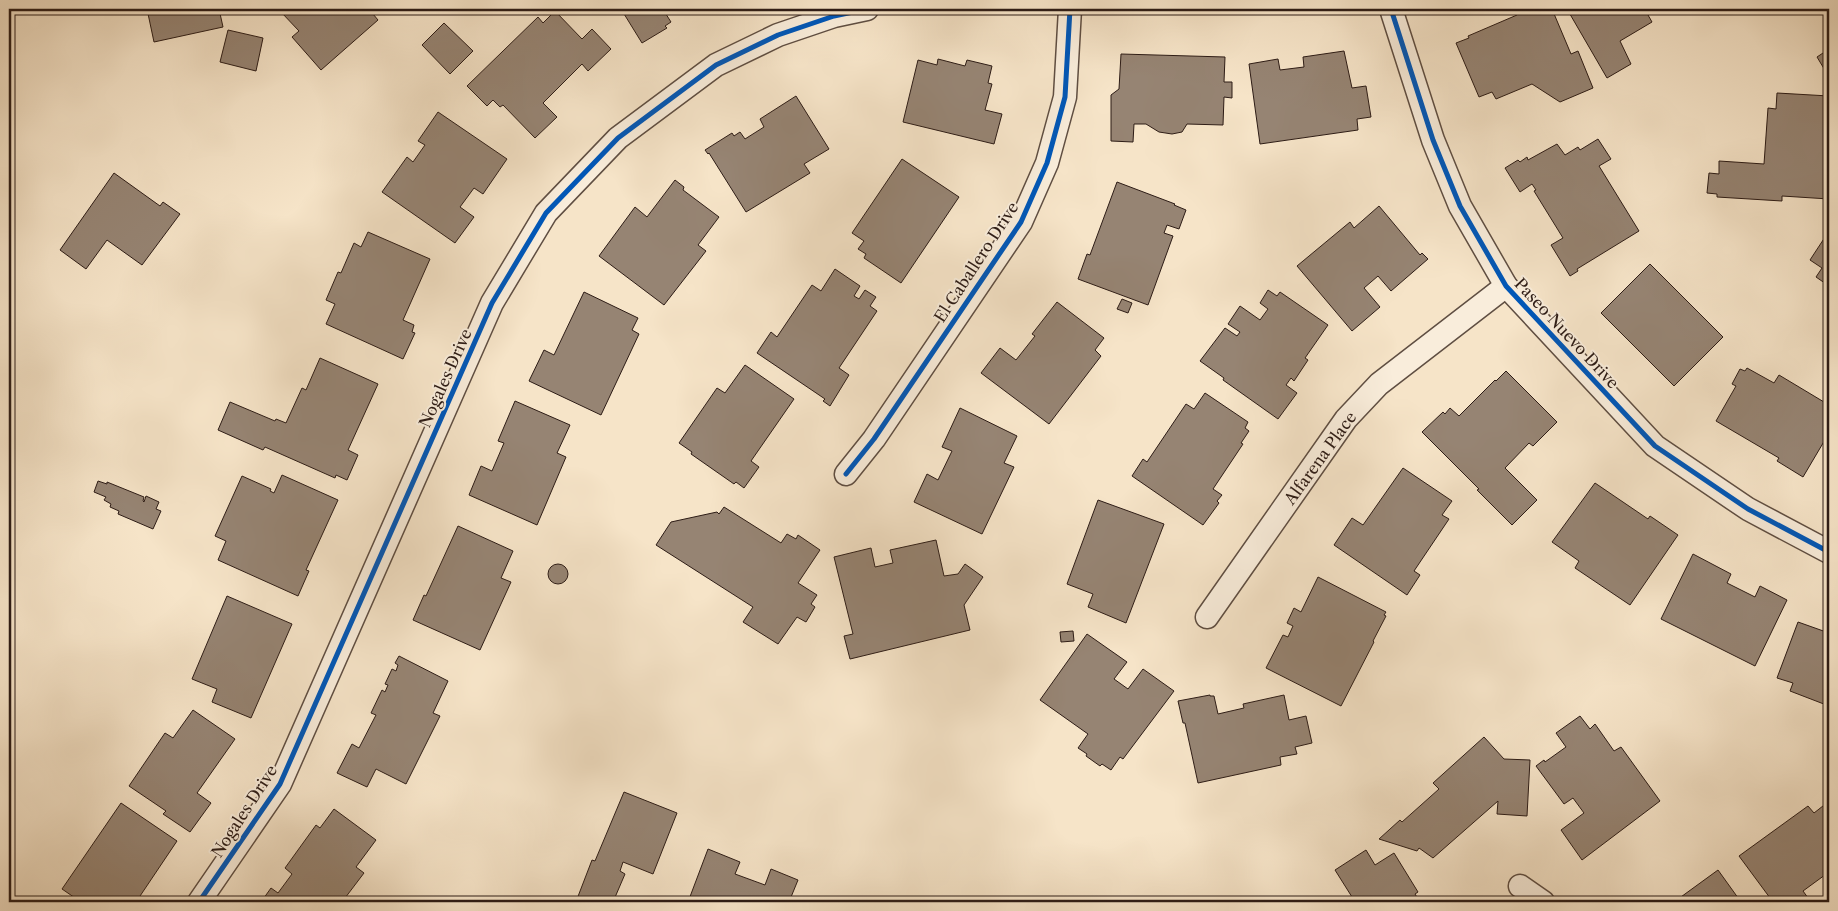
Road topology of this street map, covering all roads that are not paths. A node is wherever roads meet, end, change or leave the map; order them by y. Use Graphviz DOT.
graph roads {
  1 [pos="868,9"];
  2 [pos="1070,9"];
  3 [pos="1391,9"];
  4 [pos="1506,286"];
  5 [pos="846,474"];
  6 [pos="1829,552"];
  7 [pos="1207,617"];
  8 [pos="1520,886"];
  9 [pos="199,902"];
  10 [pos="1543,902"];
  1 -- 9 [label="street, Nogales Drive"];
  2 -- 5 [label="street, El Caballero Drive"];
  3 -- 4 [label="street, Paseo Nuevo Drive"];
  4 -- 6 [label="street, Paseo Nuevo Drive"];
  4 -- 7 [label="street, Alfarena Place"];
  8 -- 10 [label="street"];
}
